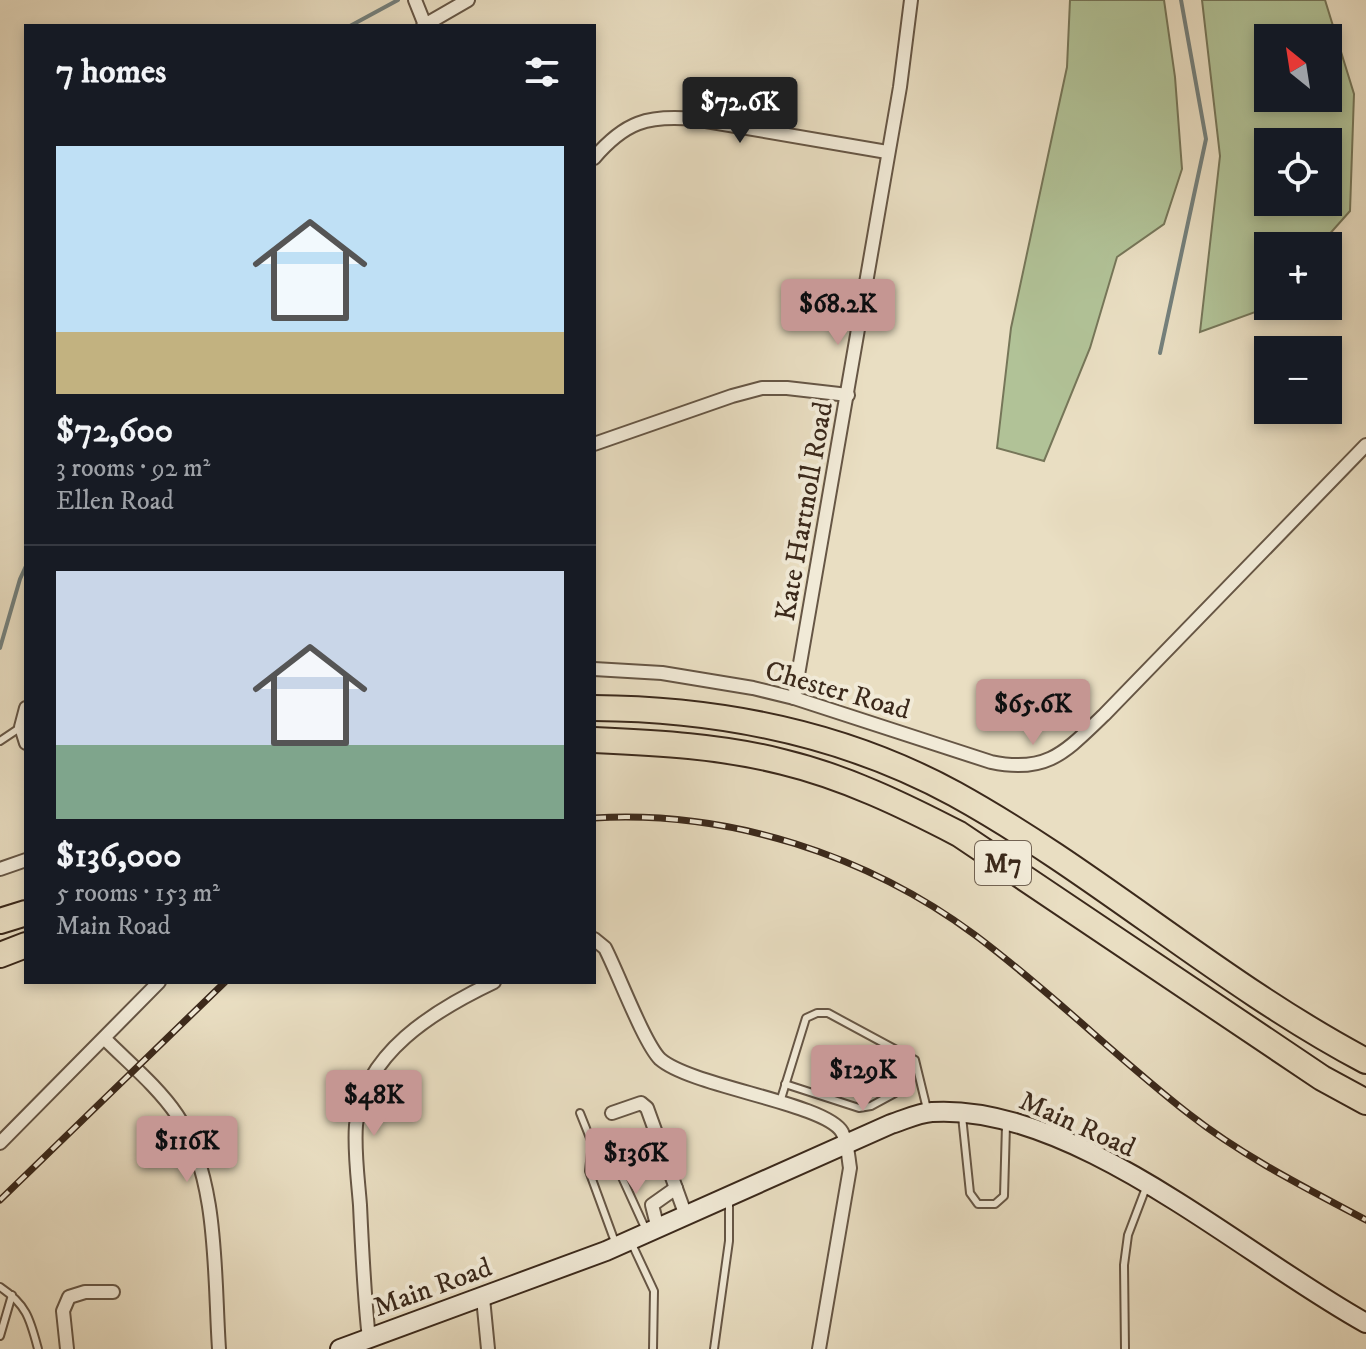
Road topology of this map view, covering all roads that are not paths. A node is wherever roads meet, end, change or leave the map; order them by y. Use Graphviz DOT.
graph roads {
  1 [pos="415,0"];
  2 [pos="468,0"];
  3 [pos="911,0"];
  4 [pos="423,24"];
  5 [pos="427,24"];
  6 [pos="887,152"];
  7 [pos="596,156"];
  8 [pos="848,395"];
  9 [pos="596,443"];
  10 [pos="1366,445"];
  11 [pos="596,669"];
  12 [pos="794,698"];
  13 [pos="596,708"];
  14 [pos="24,716"];
  15 [pos="21,727"];
  16 [pos="24,737"];
  17 [pos="596,740"];
  18 [pos="0,741"];
  19 [pos="24,861"];
  20 [pos="0,869"];
  21 [pos="24,914"];
  22 [pos="0,921"];
  23 [pos="596,941"];
  24 [pos="24,946"];
  25 [pos="0,955"];
  26 [pos="157,984"];
  27 [pos="490,984"];
  28 [pos="105,1039"];
  29 [pos="908,1054"];
  30 [pos="1366,1061"];
  31 [pos="785,1084"];
  32 [pos="1366,1102"];
  33 [pos="779,1103"];
  34 [pos="928,1112"];
  35 [pos="962,1112"];
  36 [pos="580,1113"];
  37 [pos="612,1113"];
  38 [pos="1006,1120"];
  39 [pos="0,1143"];
  40 [pos="592,1143"];
  41 [pos="847,1143"];
  42 [pos="1147,1185"];
  43 [pos="676,1188"];
  44 [pos="729,1197"];
  45 [pos="686,1216"];
  46 [pos="638,1237"];
  47 [pos="0,1287"];
  48 [pos="113,1292"];
  49 [pos="12,1295"];
  50 [pos="483,1298"];
  51 [pos="1366,1323"];
  52 [pos="0,1336"];
  53 [pos="369,1339"];
  54 [pos="38,1349"];
  55 [pos="67,1349"];
  56 [pos="219,1349"];
  57 [pos="340,1349"];
  58 [pos="488,1349"];
  59 [pos="653,1349"];
  60 [pos="714,1349"];
  61 [pos="819,1349"];
  62 [pos="1125,1349"];
  1 -- 4 [label="street"];
  2 -- 5 [label="street"];
  3 -- 6 [label="street, Kate Hartnoll Road"];
  6 -- 7 [label="street"];
  6 -- 8 [label="street, Kate Hartnoll Road"];
  8 -- 9 [label="street"];
  8 -- 12 [label="street, Kate Hartnoll Road"];
  10 -- 12 [label="street, Chester Road"];
  11 -- 12 [label="street, Chester Road"];
  13 -- 30 [label="highway, M7"];
  14 -- 15 [label="street"];
  15 -- 16 [label="street"];
  15 -- 18 [label="lane"];
  17 -- 32 [label="highway, M7"];
  19 -- 20 [label="street"];
  21 -- 22 [label="highway"];
  23 -- 33 [label="street"];
  24 -- 25 [label="highway"];
  26 -- 28 [label="street"];
  27 -- 53 [label="street"];
  28 -- 39 [label="street"];
  28 -- 56 [label="street"];
  29 -- 31 [label="lane"];
  29 -- 31 [label="lane"];
  29 -- 34 [label="lane"];
  31 -- 33 [label="lane"];
  33 -- 41 [label="street"];
  34 -- 35 [label="main road, Main Road"];
  34 -- 41 [label="main road, Main Road"];
  35 -- 38 [label="main road, Main Road"];
  35 -- 38 [label="lane"];
  36 -- 40 [label="lane"];
  37 -- 43 [label="street"];
  38 -- 42 [label="main road, Main Road"];
  40 -- 46 [label="lane"];
  40 -- 46 [label="lane"];
  41 -- 44 [label="main road, Main Road"];
  41 -- 61 [label="street"];
  42 -- 51 [label="main road, Main Road"];
  42 -- 62 [label="lane"];
  43 -- 45 [label="street"];
  43 -- 46 [label="street"];
  44 -- 45 [label="main road, Main Road"];
  44 -- 60 [label="lane"];
  45 -- 46 [label="main road, Main Road"];
  46 -- 50 [label="main road, Main Road"];
  46 -- 59 [label="lane"];
  47 -- 49 [label="lane"];
  48 -- 55 [label="street"];
  49 -- 52 [label="lane"];
  49 -- 54 [label="lane"];
  50 -- 53 [label="main road, Main Road"];
  50 -- 58 [label="street"];
  53 -- 57 [label="main road, Main Road"];
}
